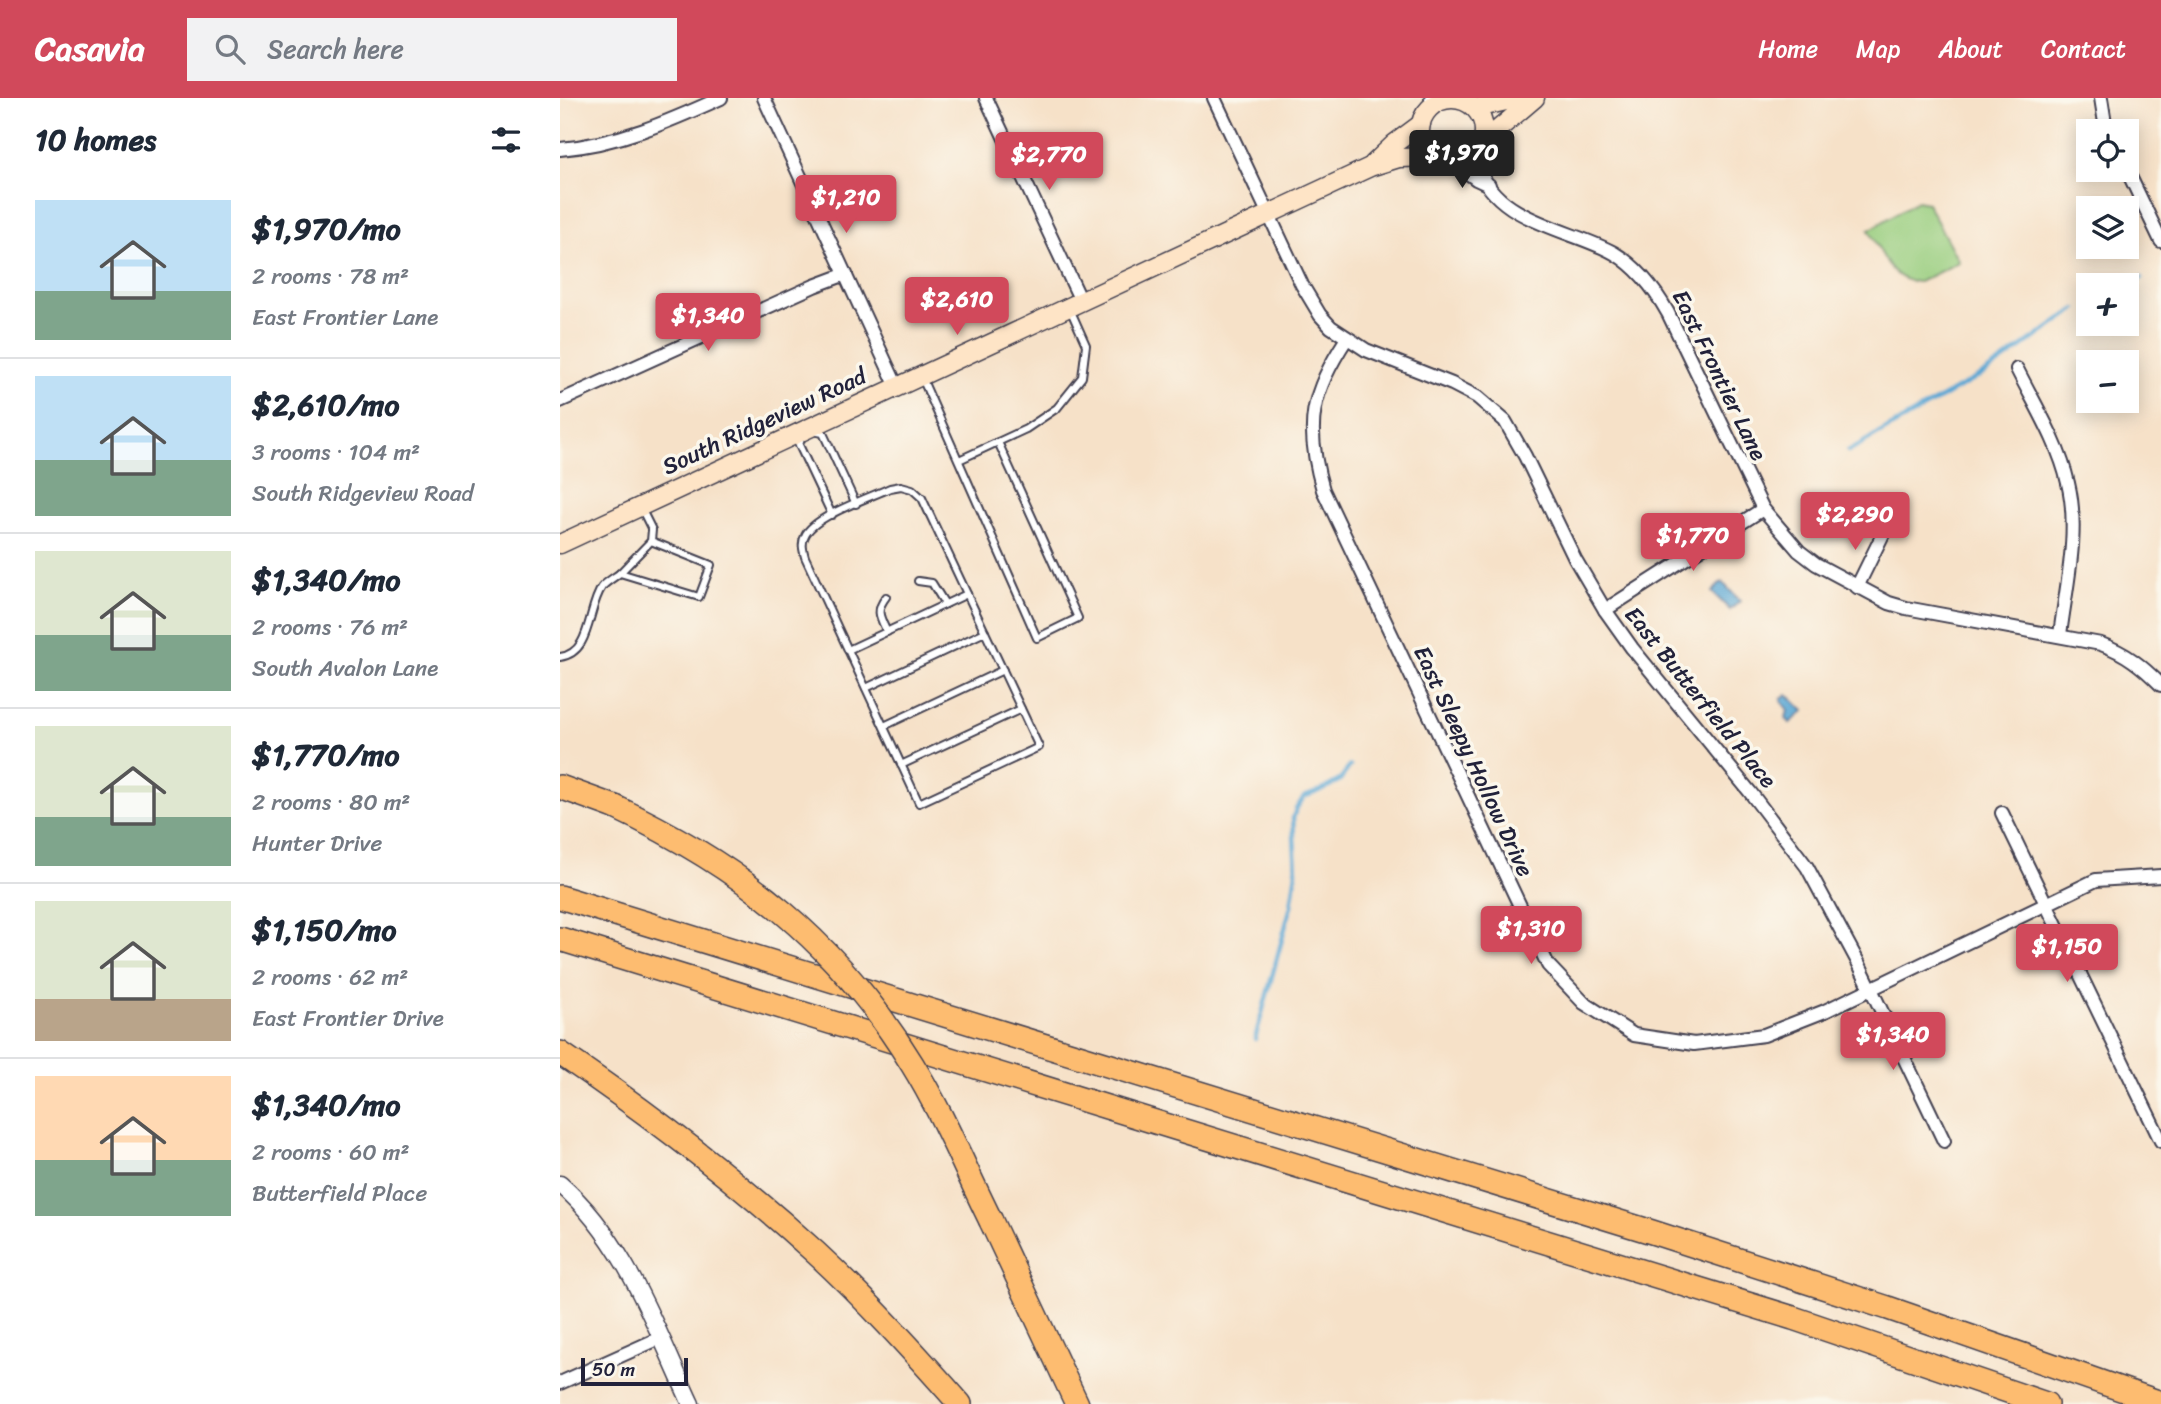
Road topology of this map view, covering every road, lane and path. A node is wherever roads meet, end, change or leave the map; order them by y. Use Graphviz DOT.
graph roads {
  1 [pos="721,98"];
  2 [pos="764,98"];
  3 [pos="986,98"];
  4 [pos="1213,98"];
  5 [pos="1520,98"];
  6 [pos="1535,98"];
  7 [pos="2101,98"];
  8 [pos="1431,102"];
  9 [pos="1464,102"];
  10 [pos="2104,119"];
  11 [pos="1421,124"];
  12 [pos="1482,145"];
  13 [pos="560,149"];
  14 [pos="1434,158"];
  15 [pos="1454,163"];
  16 [pos="1370,167"];
  17 [pos="2133,182"];
  18 [pos="1489,186"];
  19 [pos="1268,214"];
  20 [pos="2161,241"];
  21 [pos="846,274"];
  22 [pos="1075,304"];
  23 [pos="1347,338"];
  24 [pos="2017,369"];
  25 [pos="921,375"];
  26 [pos="897,387"];
  27 [pos="560,401"];
  28 [pos="805,430"];
  29 [pos="998,442"];
  30 [pos="959,460"];
  31 [pos="856,504"];
  32 [pos="640,507"];
  33 [pos="1763,509"];
  34 [pos="832,515"];
  35 [pos="1884,532"];
  36 [pos="651,541"];
  37 [pos="560,544"];
  38 [pos="620,573"];
  39 [pos="918,581"];
  40 [pos="1857,587"];
  41 [pos="967,594"];
  42 [pos="886,597"];
  43 [pos="946,604"];
  44 [pos="1605,610"];
  45 [pos="887,632"];
  46 [pos="985,632"];
  47 [pos="2060,635"];
  48 [pos="848,650"];
  49 [pos="560,657"];
  50 [pos="1003,670"];
  51 [pos="2161,685"];
  52 [pos="866,688"];
  53 [pos="1021,709"];
  54 [pos="884,726"];
  55 [pos="901,765"];
  56 [pos="560,787"];
  57 [pos="2002,813"];
  58 [pos="2161,876"];
  59 [pos="560,897"];
  60 [pos="2046,902"];
  61 [pos="560,939"];
  62 [pos="1871,989"];
  63 [pos="560,1053"];
  64 [pos="2161,1140"];
  65 [pos="1944,1141"];
  66 [pos="560,1184"];
  67 [pos="660,1338"];
  68 [pos="560,1383"];
  69 [pos="2161,1403"];
  70 [pos="691,1404"];
  71 [pos="960,1404"];
  72 [pos="1077,1404"];
  73 [pos="2046,1404"];
  1 -- 13 [label="street"];
  2 -- 21 [label="street"];
  3 -- 22 [label="street"];
  4 -- 19 [label="street, East Butterfield Place"];
  5 -- 9 [label="main road"];
  6 -- 12 [label="main road"];
  7 -- 10 [label="street"];
  8 -- 9 [label="main road"];
  8 -- 11 [label="main road"];
  9 -- 12 [label="main road"];
  11 -- 14 [label="main road"];
  11 -- 16 [label="main road"];
  12 -- 15 [label="main road"];
  12 -- 18 [label="street"];
  14 -- 15 [label="main road"];
  14 -- 16 [label="main road"];
  15 -- 18 [label="street, East Frontier Lane"];
  16 -- 19 [label="main road, South Ridgeview Road"];
  17 -- 20 [label="street"];
  18 -- 33 [label="street, East Frontier Lane"];
  19 -- 22 [label="main road, South Ridgeview Road"];
  19 -- 23 [label="street, East Butterfield Place"];
  21 -- 26 [label="street"];
  21 -- 27 [label="street"];
  22 -- 25 [label="main road, South Ridgeview Road"];
  22 -- 29 [label="lane"];
  23 -- 44 [label="street, East Butterfield Place"];
  23 -- 62 [label="street, East Sleepy Hollow Drive"];
  24 -- 47 [label="street"];
  25 -- 26 [label="main road, South Ridgeview Road"];
  25 -- 30 [label="lane"];
  26 -- 28 [label="main road, South Ridgeview Road"];
  28 -- 31 [label="lane"];
  28 -- 32 [label="main road, South Ridgeview Road"];
  28 -- 34 [label="lane"];
  29 -- 30 [label="lane"];
  29 -- 30 [label="lane"];
  31 -- 34 [label="lane"];
  31 -- 41 [label="lane"];
  32 -- 36 [label="lane"];
  32 -- 37 [label="main road, South Ridgeview Road"];
  33 -- 40 [label="street, East Frontier Lane"];
  33 -- 44 [label="street"];
  34 -- 48 [label="lane"];
  35 -- 40 [label="street"];
  36 -- 38 [label="lane"];
  36 -- 38 [label="lane"];
  38 -- 49 [label="lane"];
  39 -- 43 [label="lane"];
  40 -- 47 [label="street, East Frontier Lane"];
  41 -- 43 [label="lane"];
  41 -- 46 [label="lane"];
  42 -- 45 [label="lane"];
  43 -- 45 [label="lane"];
  44 -- 62 [label="street, East Butterfield Place"];
  45 -- 48 [label="lane"];
  46 -- 50 [label="lane"];
  46 -- 52 [label="lane"];
  47 -- 51 [label="street, East Frontier Lane"];
  48 -- 52 [label="lane"];
  50 -- 53 [label="lane"];
  50 -- 54 [label="lane"];
  52 -- 54 [label="lane"];
  53 -- 55 [label="lane"];
  53 -- 55 [label="lane"];
  54 -- 55 [label="lane"];
  56 -- 72 [label="highway, bridge"];
  57 -- 60 [label="street"];
  58 -- 60 [label="street, East Sleepy Hollow Drive"];
  59 -- 69 [label="highway"];
  60 -- 62 [label="street, East Sleepy Hollow Drive"];
  60 -- 64 [label="street"];
  61 -- 73 [label="highway"];
  62 -- 65 [label="street, East Butterfield Place"];
  63 -- 71 [label="highway"];
  66 -- 67 [label="street"];
  67 -- 68 [label="street"];
  67 -- 70 [label="street"];
}
